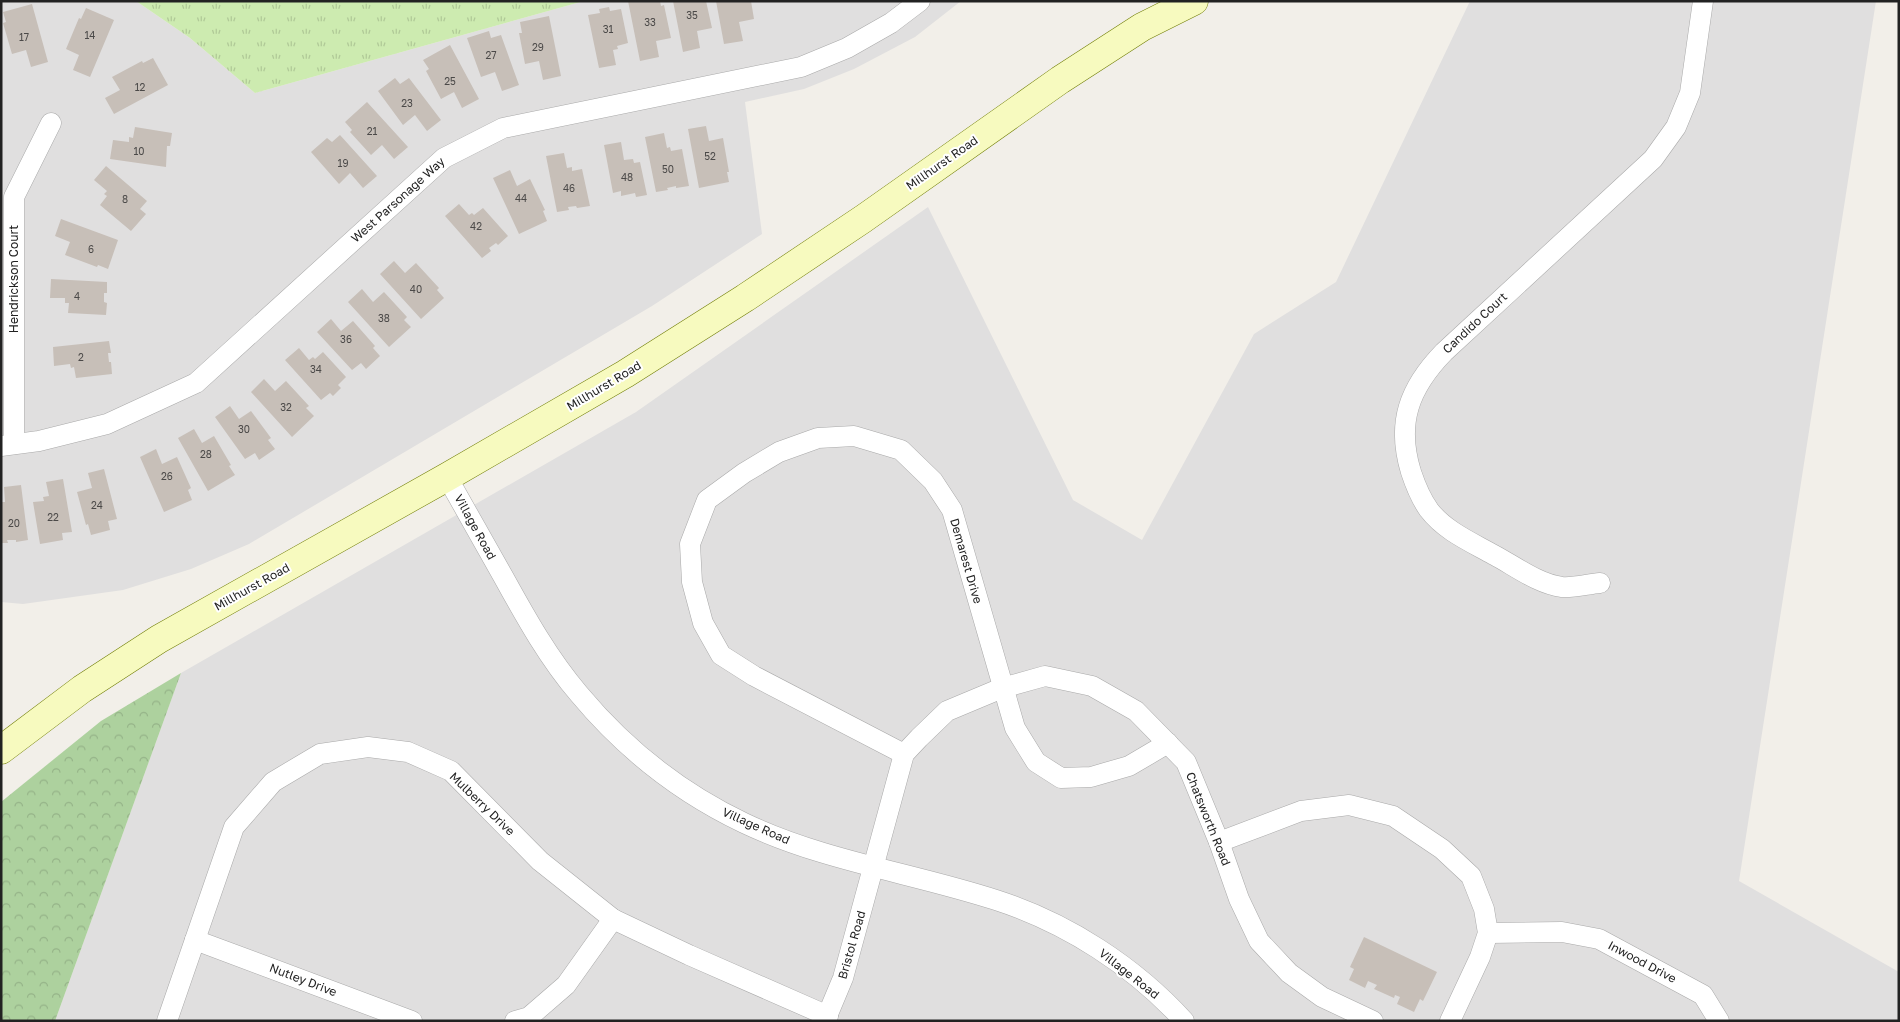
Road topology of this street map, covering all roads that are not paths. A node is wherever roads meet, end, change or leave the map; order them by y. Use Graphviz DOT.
graph roads {
  1 [pos="920,1"];
  2 [pos="1703,1"];
  3 [pos="1192,2"];
  4 [pos="51,123"];
  5 [pos="7,445"];
  6 [pos="447,478"];
  7 [pos="1600,583"];
  8 [pos="1002,688"];
  9 [pos="1168,743"];
  10 [pos="1,750"];
  11 [pos="904,754"];
  12 [pos="1219,842"];
  13 [pos="874,868"];
  14 [pos="613,919"];
  15 [pos="1488,933"];
  16 [pos="196,940"];
  17 [pos="826,1018"];
  18 [pos="167,1021"];
  19 [pos="412,1021"];
  20 [pos="514,1021"];
  21 [pos="1184,1021"];
  22 [pos="1373,1021"];
  23 [pos="1450,1021"];
  24 [pos="1719,1021"];
  1 -- 5 [label="street, West Parsonage Way"];
  2 -- 7 [label="street, Candido Court"];
  3 -- 6 [label="street, Millhurst Road"];
  4 -- 5 [label="street, Hendrickson Court"];
  6 -- 10 [label="street, Millhurst Road"];
  6 -- 13 [label="street, Village Road"];
  8 -- 9 [label="street, Chatsworth Road"];
  8 -- 9 [label="street, Demarest Drive"];
  8 -- 11 [label="street, Chatsworth Road"];
  8 -- 11 [label="street, Demarest Drive"];
  9 -- 12 [label="street, Chatsworth Road"];
  11 -- 13 [label="street, Chatsworth Road"];
  12 -- 15 [label="street"];
  12 -- 22 [label="street, Chatsworth Road"];
  13 -- 17 [label="street, Bristol Road"];
  13 -- 21 [label="street, Village Road"];
  14 -- 16 [label="street, Mulberry Drive"];
  14 -- 17 [label="street, Mulberry Drive"];
  14 -- 20 [label="street"];
  15 -- 23 [label="street"];
  15 -- 24 [label="street, Inwood Drive"];
  16 -- 18 [label="street, Mulberry Drive"];
  16 -- 19 [label="street, Nutley Drive"];
}
